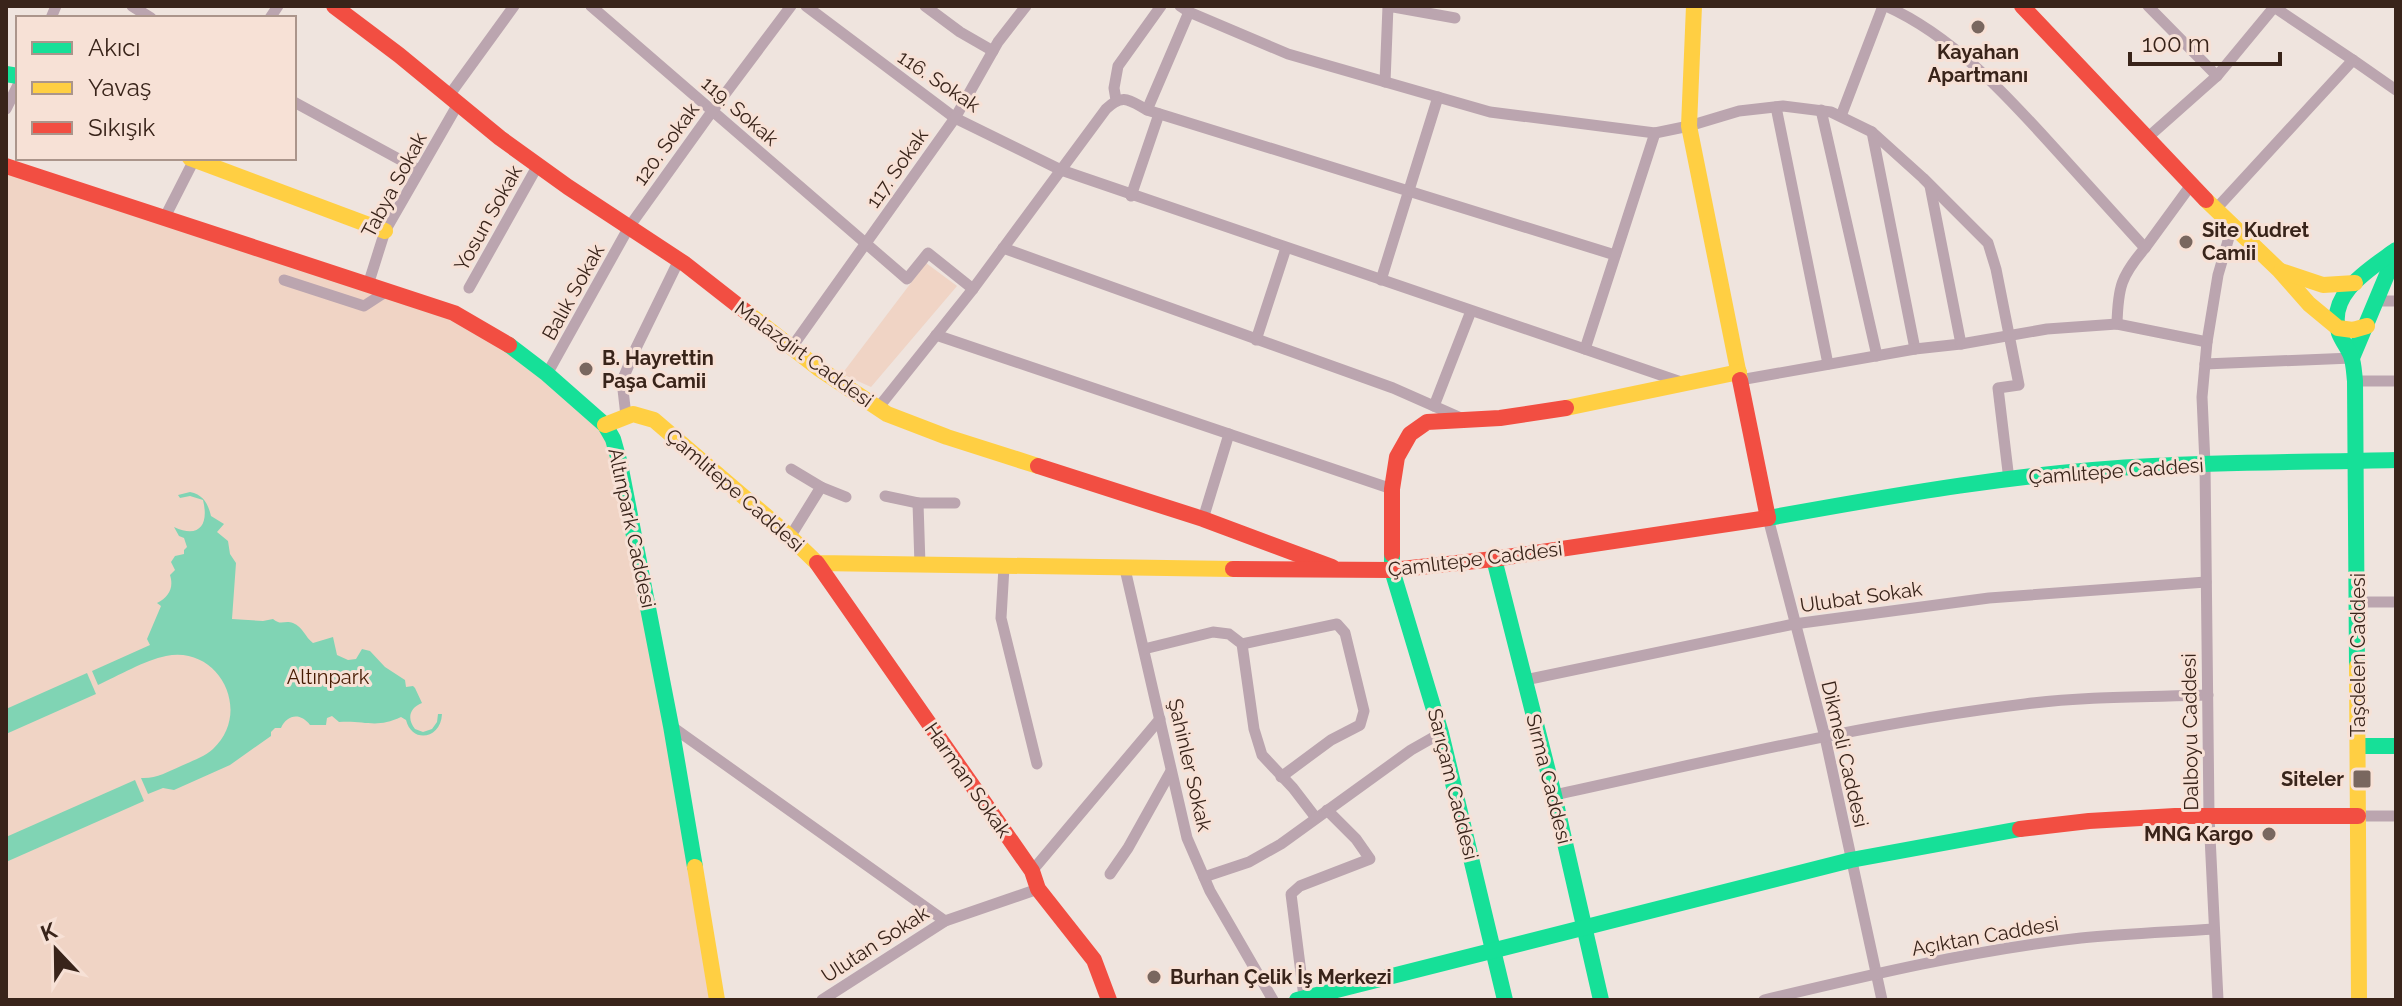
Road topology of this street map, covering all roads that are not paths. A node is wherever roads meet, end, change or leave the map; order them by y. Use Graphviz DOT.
graph roads {
  1 [pos="334,6"];
  2 [pos="514,6"];
  3 [pos="591,6"];
  4 [pos="791,6"];
  5 [pos="806,6"];
  6 [pos="925,6"];
  7 [pos="1026,6"];
  8 [pos="1161,6"];
  9 [pos="1694,6"];
  10 [pos="1884,6"];
  11 [pos="2022,6"];
  12 [pos="2148,6"];
  13 [pos="2275,6"];
  14 [pos="1184,9"];
  15 [pos="2040,13"];
  16 [pos="1455,18"];
  17 [pos="993,51"];
  18 [pos="2353,60"];
  19 [pos="2217,76"];
  20 [pos="1385,82"];
  21 [pos="16,89"];
  22 [pos="2396,90"];
  23 [pos="1438,97"];
  24 [pos="453,100"];
  25 [pos="1116,100"];
  26 [pos="296,103"];
  27 [pos="1776,107"];
  28 [pos="6,109"];
  29 [pos="713,110"];
  30 [pos="1821,110"];
  31 [pos="1153,112"];
  32 [pos="1841,116"];
  33 [pos="955,118"];
  34 [pos="1689,126"];
  35 [pos="1872,132"];
  36 [pos="1655,133"];
  37 [pos="2146,139"];
  38 [pos="193,160"];
  39 [pos="196,160"];
  40 [pos="538,165"];
  41 [pos="6,166"];
  42 [pos="419,170"];
  43 [pos="1061,170"];
  44 [pos="1930,185"];
  45 [pos="2191,185"];
  46 [pos="1409,191"];
  47 [pos="1131,196"];
  48 [pos="2215,210"];
  49 [pos="165,217"];
  50 [pos="629,227"];
  51 [pos="2232,227"];
  52 [pos="385,231"];
  53 [pos="865,245"];
  54 [pos="1003,248"];
  55 [pos="1286,248"];
  56 [pos="2145,248"];
  57 [pos="2396,251"];
  58 [pos="1615,255"];
  59 [pos="679,260"];
  60 [pos="301,262"];
  61 [pos="2279,270"];
  62 [pos="1381,280"];
  63 [pos="2352,283"];
  64 [pos="368,285"];
  65 [pos="469,288"];
  66 [pos="973,289"];
  67 [pos="387,291"];
  68 [pos="2376,301"];
  69 [pos="2396,301"];
  70 [pos="1471,311"];
  71 [pos="2117,324"];
  72 [pos="2367,326"];
  73 [pos="2338,328"];
  74 [pos="936,335"];
  75 [pos="2009,336"];
  76 [pos="1256,340"];
  77 [pos="2207,342"];
  78 [pos="1961,344"];
  79 [pos="792,347"];
  80 [pos="1585,349"];
  81 [pos="1915,349"];
  82 [pos="1877,356"];
  83 [pos="2352,358"];
  84 [pos="1828,364"];
  85 [pos="2205,364"];
  86 [pos="547,374"];
  87 [pos="1740,376"];
  88 [pos="2355,381"];
  89 [pos="2396,381"];
  90 [pos="1685,383"];
  91 [pos="1434,406"];
  92 [pos="878,408"];
  93 [pos="626,416"];
  94 [pos="1466,420"];
  95 [pos="605,425"];
  96 [pos="1229,434"];
  97 [pos="2357,460"];
  98 [pos="2396,460"];
  99 [pos="2205,464"];
  100 [pos="791,469"];
  101 [pos="2009,480"];
  102 [pos="821,487"];
  103 [pos="1392,489"];
  104 [pos="885,496"];
  105 [pos="846,497"];
  106 [pos="918,503"];
  107 [pos="955,503"];
  108 [pos="1768,518"];
  109 [pos="1203,519"];
  110 [pos="790,537"];
  111 [pos="1494,559"];
  112 [pos="817,563"];
  113 [pos="920,565"];
  114 [pos="1004,567"];
  115 [pos="1125,569"];
  116 [pos="1392,570"];
  117 [pos="1343,571"];
  118 [pos="2206,582"];
  119 [pos="2358,602"];
  120 [pos="2396,602"];
  121 [pos="1794,624"];
  122 [pos="1242,644"];
  123 [pos="1144,649"];
  124 [pos="1525,680"];
  125 [pos="2208,695"];
  126 [pos="1160,719"];
  127 [pos="671,726"];
  128 [pos="1441,733"];
  129 [pos="1825,737"];
  130 [pos="2358,746"];
  131 [pos="2396,746"];
  132 [pos="1037,764"];
  133 [pos="1171,771"];
  134 [pos="1281,777"];
  135 [pos="1554,795"];
  136 [pos="1327,810"];
  137 [pos="2209,816"];
  138 [pos="2358,816"];
  139 [pos="2396,816"];
  140 [pos="1316,818"];
  141 [pos="1851,860"];
  142 [pos="1032,871"];
  143 [pos="1110,874"];
  144 [pos="1204,877"];
  145 [pos="1038,889"];
  146 [pos="945,921"];
  147 [pos="1585,926"];
  148 [pos="2214,929"];
  149 [pos="1494,950"];
  150 [pos="1876,974"];
  151 [pos="1301,998"];
  152 [pos="717,1000"];
  153 [pos="822,1000"];
  154 [pos="1109,1000"];
  155 [pos="1273,1000"];
  156 [pos="1505,1000"];
  157 [pos="1601,1000"];
  158 [pos="1764,1000"];
  159 [pos="1882,1000"];
  160 [pos="2218,1000"];
  161 [pos="2359,1000"];
  1 -- 24 [label="street, Malazgirt Caddesi"];
  2 -- 24 [label="street, Tabya Sokak"];
  3 -- 29 [label="street, 119. Sokak"];
  4 -- 29 [label="street, 120. Sokak"];
  5 -- 33 [label="street, 116. Sokak"];
  6 -- 17 [label="street"];
  7 -- 17 [label="street, 117. Sokak"];
  8 -- 25 [label="street"];
  9 -- 34 [label="street"];
  10 -- 32 [label="street"];
  10 -- 56 [label="street"];
  11 -- 15 [label="street"];
  12 -- 19 [label="street"];
  13 -- 18 [label="street"];
  13 -- 19 [label="street"];
  14 -- 20 [label="street"];
  14 -- 31 [label="street"];
  15 -- 37 [label="street"];
  16 -- 20 [label="street"];
  17 -- 33 [label="street, 117. Sokak"];
  18 -- 22 [label="street"];
  18 -- 48 [label="street"];
  19 -- 37 [label="street"];
  20 -- 23 [label="street"];
  21 -- 28 [label="street"];
  23 -- 36 [label="street"];
  23 -- 46 [label="street"];
  24 -- 40 [label="street, Malazgirt Caddesi"];
  24 -- 42 [label="street, Tabya Sokak"];
  25 -- 31 [label="street"];
  25 -- 43 [label="street"];
  26 -- 42 [label="street"];
  27 -- 30 [label="street"];
  27 -- 34 [label="street"];
  27 -- 84 [label="street"];
  29 -- 50 [label="street, 120. Sokak"];
  29 -- 53 [label="street, 119. Sokak"];
  30 -- 32 [label="street"];
  30 -- 82 [label="street"];
  31 -- 46 [label="street"];
  31 -- 47 [label="street"];
  32 -- 35 [label="street"];
  33 -- 43 [label="street, 116. Sokak"];
  33 -- 53 [label="street, 117. Sokak"];
  34 -- 36 [label="street"];
  34 -- 87 [label="street"];
  35 -- 44 [label="street"];
  35 -- 81 [label="street"];
  36 -- 58 [label="street"];
  37 -- 45 [label="street"];
  38 -- 49 [label="street"];
  39 -- 52 [label="street"];
  40 -- 50 [label="street, Malazgirt Caddesi"];
  40 -- 65 [label="street, Yosun Sokak"];
  41 -- 49 [label="street, Altınpark Caddesi"];
  42 -- 52 [label="street, Tabya Sokak"];
  43 -- 47 [label="street, 116. Sokak"];
  43 -- 54 [label="street"];
  44 -- 75 [label="street"];
  44 -- 78 [label="street"];
  45 -- 48 [label="street"];
  45 -- 56 [label="street"];
  46 -- 58 [label="street"];
  46 -- 62 [label="street"];
  47 -- 55 [label="street, 116. Sokak"];
  48 -- 51 [label="street"];
  49 -- 60 [label="street, Altınpark Caddesi"];
  50 -- 59 [label="street, Malazgirt Caddesi"];
  50 -- 86 [label="street, Balık Sokak"];
  51 -- 61 [label="street"];
  51 -- 77 [label="street, Dalboyu Caddesi"];
  52 -- 64 [label="street, Tabya Sokak"];
  53 -- 66 [label="street, 119. Sokak"];
  53 -- 79 [label="street, 117. Sokak"];
  54 -- 66 [label="street"];
  54 -- 76 [label="street"];
  55 -- 62 [label="street, 116. Sokak"];
  55 -- 76 [label="street"];
  56 -- 71 [label="street"];
  57 -- 63 [label="street"];
  57 -- 68 [label="street"];
  58 -- 80 [label="street"];
  59 -- 79 [label="street, Malazgirt Caddesi"];
  59 -- 93 [label="street"];
  60 -- 64 [label="street, Altınpark Caddesi"];
  60 -- 67 [label="street"];
  61 -- 63 [label="street"];
  61 -- 73 [label="street"];
  62 -- 70 [label="street, 116. Sokak"];
  63 -- 68 [label="street"];
  63 -- 73 [label="street"];
  64 -- 67 [label="street, Altınpark Caddesi"];
  66 -- 74 [label="street"];
  67 -- 86 [label="street, Altınpark Caddesi"];
  68 -- 69 [label="street"];
  68 -- 72 [label="street"];
  70 -- 80 [label="street, 116. Sokak"];
  70 -- 91 [label="street"];
  71 -- 75 [label="street"];
  71 -- 77 [label="street"];
  72 -- 73 [label="street"];
  72 -- 83 [label="street"];
  73 -- 83 [label="street"];
  74 -- 92 [label="street"];
  74 -- 96 [label="street"];
  75 -- 78 [label="street"];
  75 -- 101 [label="street"];
  76 -- 91 [label="street"];
  77 -- 85 [label="street, Dalboyu Caddesi"];
  78 -- 81 [label="street"];
  79 -- 92 [label="street, Malazgirt Caddesi"];
  80 -- 90 [label="street, 116. Sokak"];
  81 -- 82 [label="street"];
  82 -- 84 [label="street"];
  83 -- 85 [label="street"];
  83 -- 88 [label="street, Taşdelen Caddesi"];
  84 -- 87 [label="street"];
  85 -- 99 [label="street, Dalboyu Caddesi"];
  86 -- 95 [label="street, Altınpark Caddesi"];
  87 -- 90 [label="street, Sarıçam Caddesi"];
  87 -- 108 [label="street"];
  88 -- 89 [label="street"];
  88 -- 97 [label="street, Taşdelen Caddesi"];
  90 -- 94 [label="street, Sarıçam Caddesi"];
  91 -- 94 [label="street"];
  92 -- 109 [label="street, Malazgirt Caddesi"];
  93 -- 95 [label="street"];
  93 -- 110 [label="street, Çamlıtepe Caddesi"];
  94 -- 103 [label="street, Sarıçam Caddesi"];
  95 -- 127 [label="street, Altınpark Caddesi"];
  96 -- 103 [label="street"];
  96 -- 109 [label="street"];
  97 -- 98 [label="street, Çamlıtepe Caddesi"];
  97 -- 99 [label="street, Çamlıtepe Caddesi"];
  97 -- 119 [label="street, Taşdelen Caddesi"];
  99 -- 101 [label="street, Çamlıtepe Caddesi"];
  99 -- 118 [label="street, Dalboyu Caddesi"];
  100 -- 102 [label="street"];
  101 -- 108 [label="street, Çamlıtepe Caddesi"];
  102 -- 105 [label="street"];
  102 -- 110 [label="street"];
  103 -- 116 [label="street, Sarıçam Caddesi"];
  104 -- 106 [label="street"];
  106 -- 107 [label="street"];
  106 -- 113 [label="street"];
  108 -- 111 [label="street, Çamlıtepe Caddesi"];
  108 -- 121 [label="street, Dikmeli Caddesi"];
  109 -- 117 [label="street, Malazgirt Caddesi"];
  110 -- 112 [label="street, Çamlıtepe Caddesi"];
  111 -- 116 [label="street, Çamlıtepe Caddesi"];
  111 -- 124 [label="street, Sırma Caddesi"];
  112 -- 113 [label="street, Çamlıtepe Caddesi"];
  112 -- 142 [label="street, Harman Sokak"];
  113 -- 114 [label="street, Çamlıtepe Caddesi"];
  114 -- 115 [label="street, Çamlıtepe Caddesi"];
  114 -- 132 [label="street"];
  115 -- 117 [label="street, Çamlıtepe Caddesi"];
  115 -- 123 [label="street, Şahinler Sokak"];
  116 -- 117 [label="street, Çamlıtepe Caddesi"];
  116 -- 128 [label="street, Sarıçam Caddesi"];
  118 -- 121 [label="street, Ulubat Sokak"];
  118 -- 125 [label="street, Dalboyu Caddesi"];
  119 -- 120 [label="street"];
  119 -- 130 [label="street, Taşdelen Caddesi"];
  121 -- 124 [label="street, Ulubat Sokak"];
  121 -- 129 [label="street, Dikmeli Caddesi"];
  122 -- 123 [label="street"];
  122 -- 134 [label="street"];
  122 -- 134 [label="street"];
  123 -- 126 [label="street, Şahinler Sokak"];
  124 -- 135 [label="street, Sırma Caddesi"];
  125 -- 129 [label="street"];
  125 -- 137 [label="street, Dalboyu Caddesi"];
  126 -- 133 [label="street, Şahinler Sokak"];
  126 -- 142 [label="street"];
  127 -- 146 [label="street"];
  127 -- 152 [label="street, Altınpark Caddesi"];
  128 -- 136 [label="street"];
  128 -- 149 [label="street, Sarıçam Caddesi"];
  129 -- 135 [label="street"];
  129 -- 141 [label="street, Dikmeli Caddesi"];
  130 -- 131 [label="street"];
  130 -- 138 [label="street, Taşdelen Caddesi"];
  133 -- 143 [label="street"];
  133 -- 144 [label="street, Şahinler Sokak"];
  134 -- 140 [label="street"];
  135 -- 147 [label="street, Sırma Caddesi"];
  136 -- 140 [label="street"];
  136 -- 151 [label="street"];
  137 -- 138 [label="street"];
  137 -- 141 [label="street"];
  137 -- 148 [label="street, Dalboyu Caddesi"];
  138 -- 139 [label="street"];
  138 -- 161 [label="street, Taşdelen Caddesi"];
  140 -- 144 [label="street"];
  141 -- 147 [label="street"];
  141 -- 150 [label="street, Dikmeli Caddesi"];
  142 -- 145 [label="street, Harman Sokak"];
  144 -- 155 [label="street, Şahinler Sokak"];
  145 -- 146 [label="street, Ulutan Sokak"];
  145 -- 154 [label="street, Harman Sokak"];
  146 -- 153 [label="street, Ulutan Sokak"];
  147 -- 149 [label="street"];
  147 -- 157 [label="street, Sırma Caddesi"];
  148 -- 150 [label="street, Açıktan Caddesi"];
  148 -- 160 [label="street, Dalboyu Caddesi"];
  149 -- 151 [label="street"];
  149 -- 156 [label="street, Sarıçam Caddesi"];
  150 -- 158 [label="street, Açıktan Caddesi"];
  150 -- 159 [label="street, Dikmeli Caddesi"];
}
